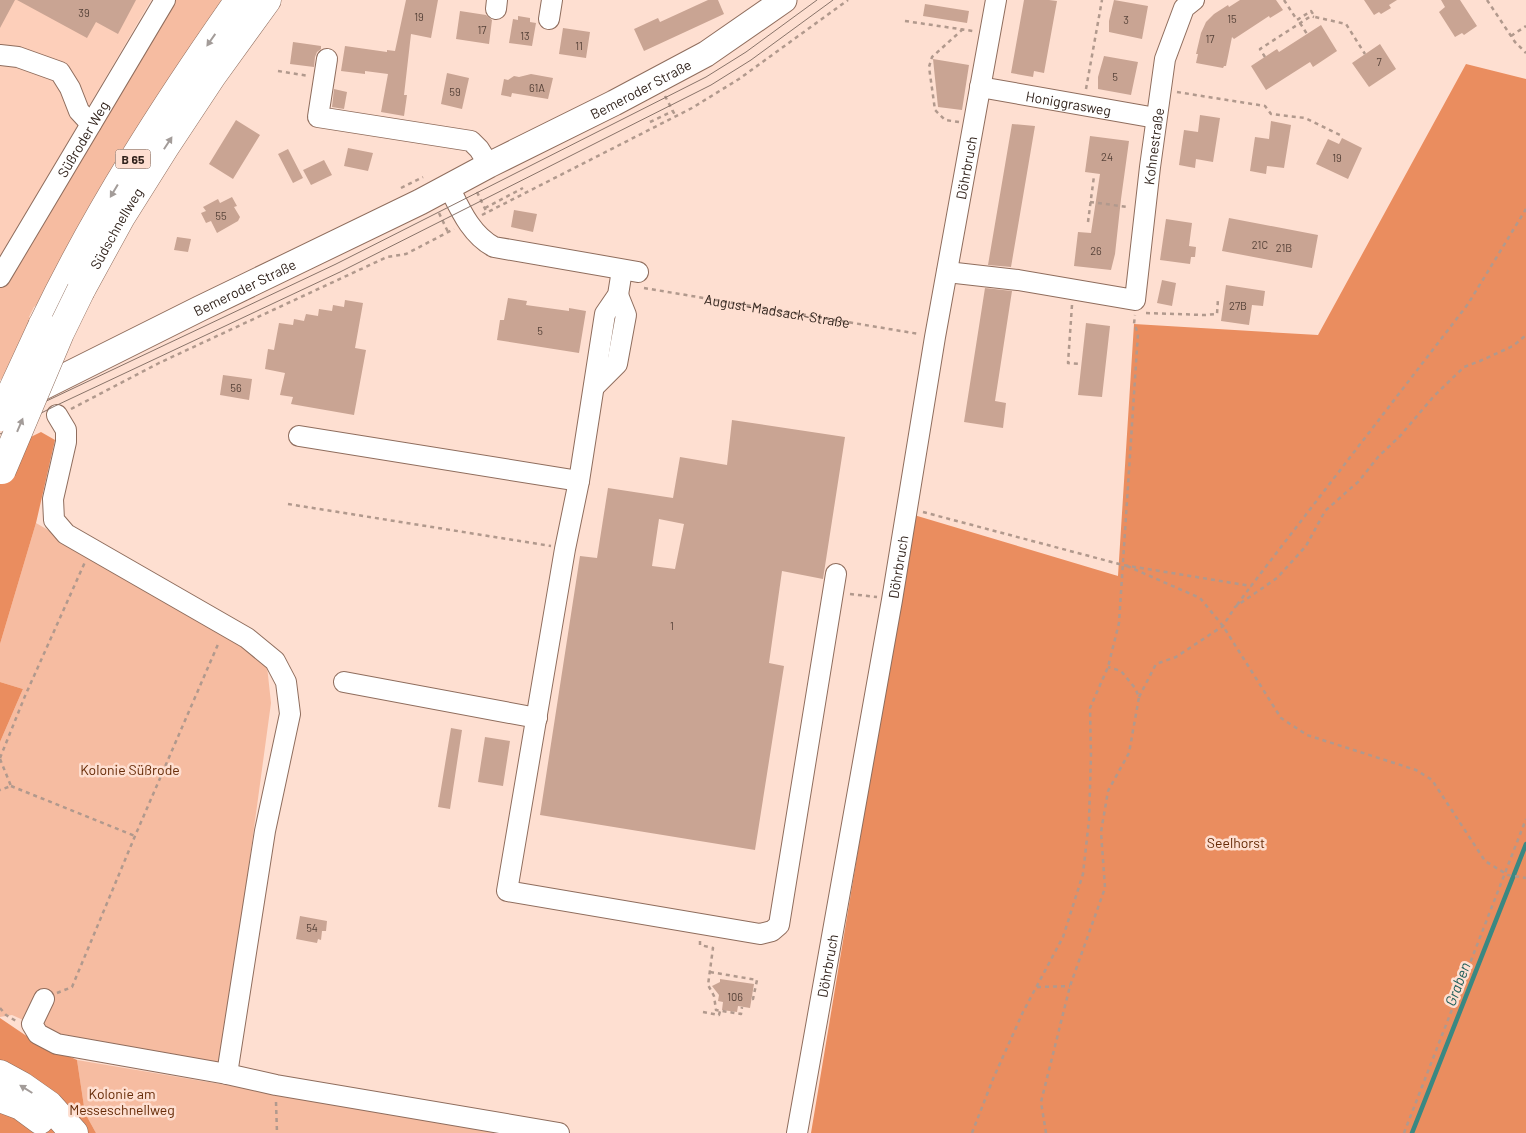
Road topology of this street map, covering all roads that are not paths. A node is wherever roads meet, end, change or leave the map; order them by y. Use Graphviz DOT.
graph roads {
  1 [pos="165,0"];
  2 [pos="239,0"];
  3 [pos="267,0"];
  4 [pos="996,0"];
  5 [pos="1194,0"];
  6 [pos="777,2"];
  7 [pos="0,55"];
  8 [pos="325,69"];
  9 [pos="980,87"];
  10 [pos="1156,118"];
  11 [pos="91,124"];
  12 [pos="489,166"];
  13 [pos="449,186"];
  14 [pos="947,272"];
  15 [pos="0,277"];
  16 [pos="0,408"];
  17 [pos="57,416"];
  18 [pos="0,417"];
  19 [pos="300,436"];
  20 [pos="1,473"];
  21 [pos="579,481"];
  22 [pos="835,583"];
  23 [pos="344,682"];
  24 [pos="537,718"];
  25 [pos="44,999"];
  26 [pos="0,1074"];
  27 [pos="226,1074"];
  28 [pos="0,1098"];
  29 [pos="52,1133"];
  30 [pos="74,1133"];
  31 [pos="559,1133"];
  32 [pos="797,1133"];
  1 -- 11 [label="street, Süßroder Weg"];
  2 -- 18 [label="highway, Südschnellweg / B 65, one-way, bridge"];
  20 -- 3 [label="highway, Südschnellweg / B 65, one-way, bridge"];
  4 -- 9 [label="street, Döhrbruch"];
  5 -- 10 [label="street, Kohnestraße"];
  6 -- 12 [label="main road, Bemeroder Straße"];
  7 -- 11 [label="street"];
  8 -- 12 [label="street"];
  9 -- 10 [label="street, Honiggrasweg"];
  9 -- 14 [label="street, Döhrbruch"];
  10 -- 14 [label="street, Kohnestraße"];
  11 -- 15 [label="street, Süßroder Weg"];
  12 -- 13 [label="main road, Bemeroder Straße"];
  13 -- 16 [label="main road, Bemeroder Straße"];
  13 -- 21 [label="street"];
  14 -- 32 [label="street, Döhrbruch"];
  17 -- 27 [label="street"];
  19 -- 21 [label="street"];
  21 -- 24 [label="street"];
  22 -- 24 [label="street"];
  23 -- 24 [label="street"];
  25 -- 27 [label="street"];
  30 -- 26 [label="highway, one-way"];
  27 -- 31 [label="street"];
  28 -- 29 [label="highway"];
}
